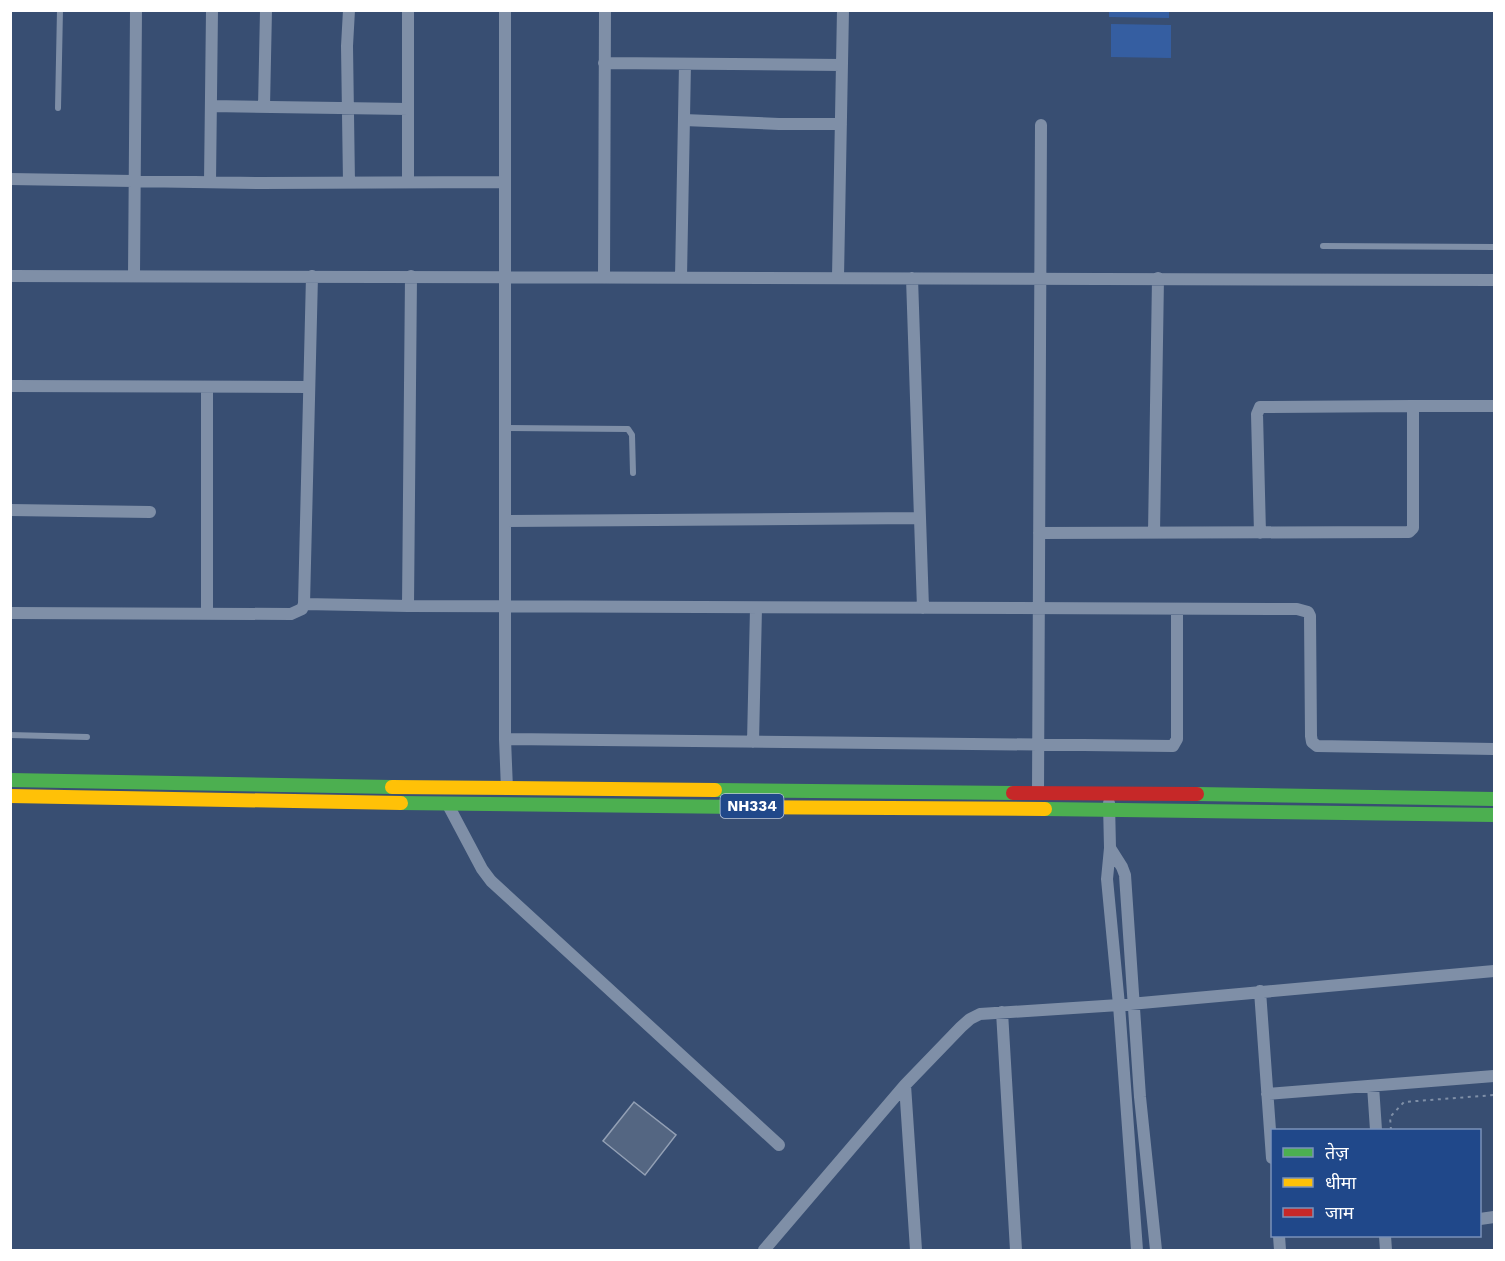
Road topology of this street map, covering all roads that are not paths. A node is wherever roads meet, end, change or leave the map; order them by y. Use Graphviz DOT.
graph roads {
  1 [pos="60,10"];
  2 [pos="136,10"];
  3 [pos="212,10"];
  4 [pos="266,10"];
  5 [pos="349,10"];
  6 [pos="408,10"];
  7 [pos="505,10"];
  8 [pos="604,10"];
  9 [pos="843,10"];
  10 [pos="604,63"];
  11 [pos="685,64"];
  12 [pos="842,65"];
  13 [pos="211,106"];
  14 [pos="264,107"];
  15 [pos="58,108"];
  16 [pos="348,108"];
  17 [pos="408,109"];
  18 [pos="684,120"];
  19 [pos="841,124"];
  20 [pos="1041,125"];
  21 [pos="10,179"];
  22 [pos="136,181"];
  23 [pos="210,182"];
  24 [pos="408,182"];
  25 [pos="505,182"];
  26 [pos="349,183"];
  27 [pos="1323,246"];
  28 [pos="1494,247"];
  29 [pos="134,275"];
  30 [pos="10,276"];
  31 [pos="312,276"];
  32 [pos="411,276"];
  33 [pos="505,276"];
  34 [pos="604,276"];
  35 [pos="681,277"];
  36 [pos="838,278"];
  37 [pos="912,278"];
  38 [pos="1039,278"];
  39 [pos="1158,279"];
  40 [pos="1494,280"];
  41 [pos="10,386"];
  42 [pos="207,387"];
  43 [pos="309,387"];
  44 [pos="1413,406"];
  45 [pos="1494,406"];
  46 [pos="505,428"];
  47 [pos="633,473"];
  48 [pos="10,510"];
  49 [pos="150,512"];
  50 [pos="920,518"];
  51 [pos="505,521"];
  52 [pos="1260,532"];
  53 [pos="1039,533"];
  54 [pos="1154,533"];
  55 [pos="304,604"];
  56 [pos="408,606"];
  57 [pos="505,607"];
  58 [pos="756,608"];
  59 [pos="922,608"];
  60 [pos="1039,609"];
  61 [pos="1178,609"];
  62 [pos="10,613"];
  63 [pos="207,613"];
  64 [pos="10,735"];
  65 [pos="87,737"];
  66 [pos="505,739"];
  67 [pos="753,742"];
  68 [pos="1038,746"];
  69 [pos="1494,749"];
  70 [pos="10,780"];
  71 [pos="507,789"];
  72 [pos="1038,793"];
  73 [pos="1109,794"];
  74 [pos="10,796"];
  75 [pos="1494,799"];
  76 [pos="447,803"];
  77 [pos="1109,810"];
  78 [pos="1494,815"];
  79 [pos="1110,848"];
  80 [pos="1494,971"];
  81 [pos="1260,991"];
  82 [pos="1135,1003"];
  83 [pos="1119,1005"];
  84 [pos="1002,1012"];
  85 [pos="1494,1076"];
  86 [pos="905,1085"];
  87 [pos="1373,1086"];
  88 [pos="1267,1094"];
  89 [pos="1376,1129"];
  90 [pos="778,1145"];
  91 [pos="1271,1145"];
  92 [pos="764,1251"];
  93 [pos="916,1251"];
  94 [pos="1016,1251"];
  95 [pos="1137,1251"];
  96 [pos="1156,1251"];
  1 -- 15 [label="lane"];
  2 -- 22 [label="street"];
  3 -- 13 [label="street"];
  4 -- 14 [label="street"];
  5 -- 16 [label="street"];
  6 -- 17 [label="street"];
  7 -- 25 [label="street"];
  8 -- 10 [label="street"];
  9 -- 12 [label="street"];
  10 -- 11 [label="street"];
  10 -- 34 [label="street"];
  11 -- 12 [label="street"];
  11 -- 18 [label="street"];
  12 -- 19 [label="street"];
  13 -- 14 [label="street"];
  13 -- 23 [label="street"];
  14 -- 16 [label="street"];
  16 -- 17 [label="street"];
  16 -- 26 [label="street"];
  17 -- 24 [label="street"];
  18 -- 19 [label="street"];
  18 -- 35 [label="street"];
  19 -- 36 [label="street"];
  20 -- 38 [label="street"];
  21 -- 22 [label="street"];
  22 -- 23 [label="street"];
  22 -- 29 [label="street"];
  23 -- 26 [label="street"];
  24 -- 25 [label="street"];
  24 -- 26 [label="street"];
  25 -- 33 [label="street"];
  27 -- 28 [label="lane"];
  29 -- 30 [label="street"];
  29 -- 31 [label="street"];
  31 -- 32 [label="street"];
  31 -- 43 [label="street"];
  32 -- 33 [label="street"];
  32 -- 56 [label="street"];
  33 -- 34 [label="street"];
  33 -- 46 [label="street"];
  34 -- 35 [label="street"];
  35 -- 36 [label="street"];
  36 -- 37 [label="street"];
  37 -- 38 [label="street"];
  37 -- 50 [label="street"];
  38 -- 39 [label="street"];
  38 -- 53 [label="street"];
  39 -- 40 [label="street"];
  39 -- 54 [label="street"];
  41 -- 42 [label="street"];
  42 -- 43 [label="street"];
  42 -- 63 [label="street"];
  43 -- 55 [label="street"];
  44 -- 45 [label="street"];
  44 -- 52 [label="street"];
  44 -- 52 [label="street"];
  46 -- 47 [label="lane"];
  46 -- 51 [label="street"];
  48 -- 49 [label="street"];
  50 -- 51 [label="street"];
  50 -- 59 [label="street"];
  51 -- 57 [label="street"];
  52 -- 54 [label="street"];
  53 -- 54 [label="street"];
  53 -- 60 [label="street"];
  55 -- 56 [label="street"];
  55 -- 63 [label="street"];
  56 -- 57 [label="street"];
  57 -- 58 [label="street"];
  57 -- 66 [label="street"];
  58 -- 59 [label="street"];
  58 -- 67 [label="street"];
  59 -- 60 [label="street"];
  60 -- 61 [label="street"];
  60 -- 68 [label="street"];
  61 -- 68 [label="street"];
  61 -- 69 [label="street"];
  62 -- 63 [label="street"];
  64 -- 65 [label="lane"];
  66 -- 67 [label="street"];
  66 -- 71 [label="street"];
  67 -- 68 [label="street"];
  68 -- 72 [label="street"];
  70 -- 71 [label="highway, NH334"];
  71 -- 72 [label="highway, NH334"];
  72 -- 73 [label="highway, NH334"];
  73 -- 75 [label="highway, NH334"];
  73 -- 77 [label="street"];
  74 -- 76 [label="highway, NH334"];
  76 -- 77 [label="highway, NH334"];
  76 -- 90 [label="street"];
  77 -- 78 [label="highway, NH334"];
  77 -- 79 [label="street"];
  79 -- 82 [label="street"];
  79 -- 83 [label="street"];
  80 -- 81 [label="street"];
  81 -- 82 [label="street"];
  81 -- 88 [label="street"];
  82 -- 83 [label="street"];
  82 -- 96 [label="street"];
  83 -- 84 [label="street"];
  83 -- 95 [label="street"];
  84 -- 86 [label="street"];
  84 -- 94 [label="street"];
  85 -- 87 [label="street"];
  86 -- 92 [label="street"];
  86 -- 93 [label="street"];
  87 -- 88 [label="street"];
  87 -- 89 [label="street"];
  88 -- 91 [label="street"];
}
